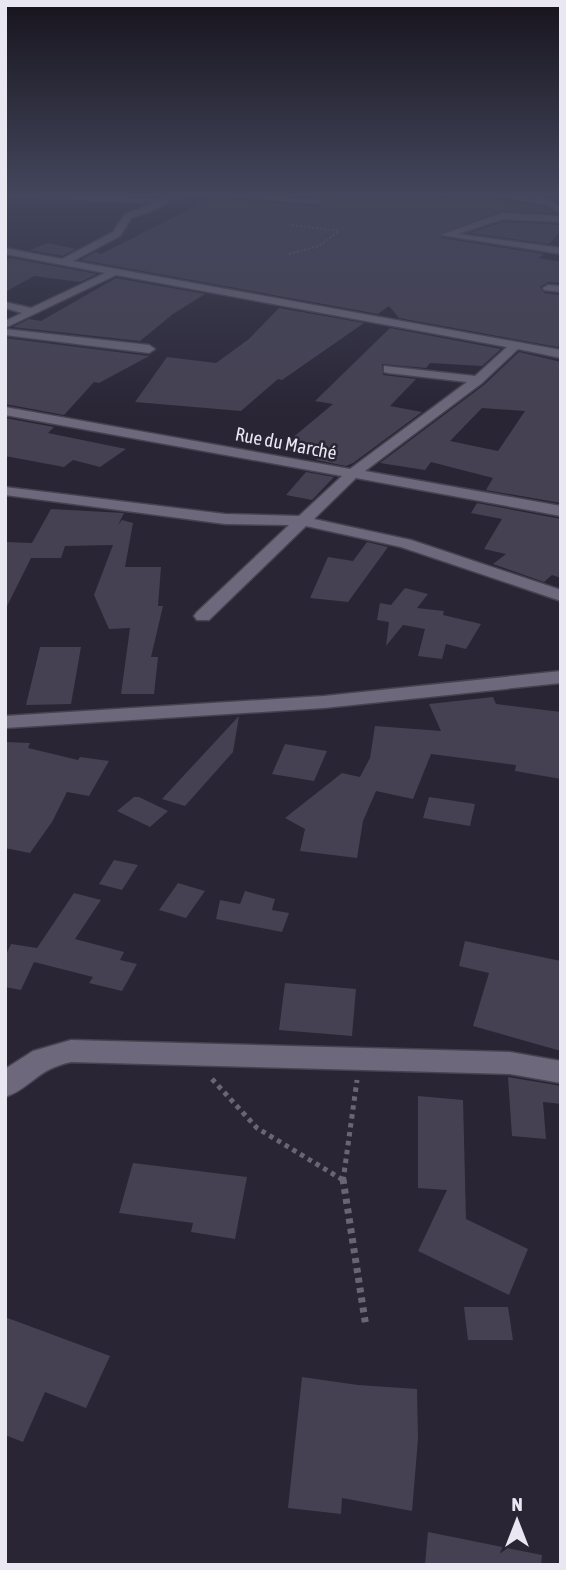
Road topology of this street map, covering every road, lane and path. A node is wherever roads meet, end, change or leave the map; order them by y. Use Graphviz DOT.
graph roads {
  1 [pos="83,266"];
  2 [pos="113,273"];
  3 [pos="548,289"];
  4 [pos="561,289"];
  5 [pos="5,305"];
  6 [pos="33,312"];
  7 [pos="5,324"];
  8 [pos="5,332"];
  9 [pos="516,345"];
  10 [pos="149,349"];
  11 [pos="561,354"];
  12 [pos="388,369"];
  13 [pos="478,380"];
  14 [pos="5,411"];
  15 [pos="351,475"];
  16 [pos="5,491"];
  17 [pos="561,511"];
  18 [pos="303,521"];
  19 [pos="561,596"];
  20 [pos="203,616"];
  21 [pos="561,677"];
  22 [pos="5,722"];
  23 [pos="188,1053"];
  24 [pos="361,1058"];
  25 [pos="561,1072"];
  26 [pos="5,1086"];
  27 [pos="343,1180"];
  28 [pos="366,1327"];
  1 -- 2 [label="street"];
  2 -- 6 [label="street"];
  2 -- 9 [label="street"];
  3 -- 4 [label="street"];
  5 -- 6 [label="street"];
  6 -- 7 [label="street"];
  8 -- 10 [label="street"];
  9 -- 11 [label="street"];
  9 -- 13 [label="street"];
  12 -- 13 [label="street"];
  13 -- 15 [label="street"];
  14 -- 15 [label="street, Rue du Marché"];
  15 -- 17 [label="street, Rue du Marché"];
  15 -- 18 [label="street"];
  16 -- 18 [label="street"];
  18 -- 19 [label="street"];
  18 -- 20 [label="street"];
  21 -- 22 [label="street"];
  23 -- 24 [label="street"];
  23 -- 26 [label="street"];
  23 -- 27 [label="path"];
  24 -- 25 [label="street"];
  24 -- 27 [label="path"];
  27 -- 28 [label="path"];
}
